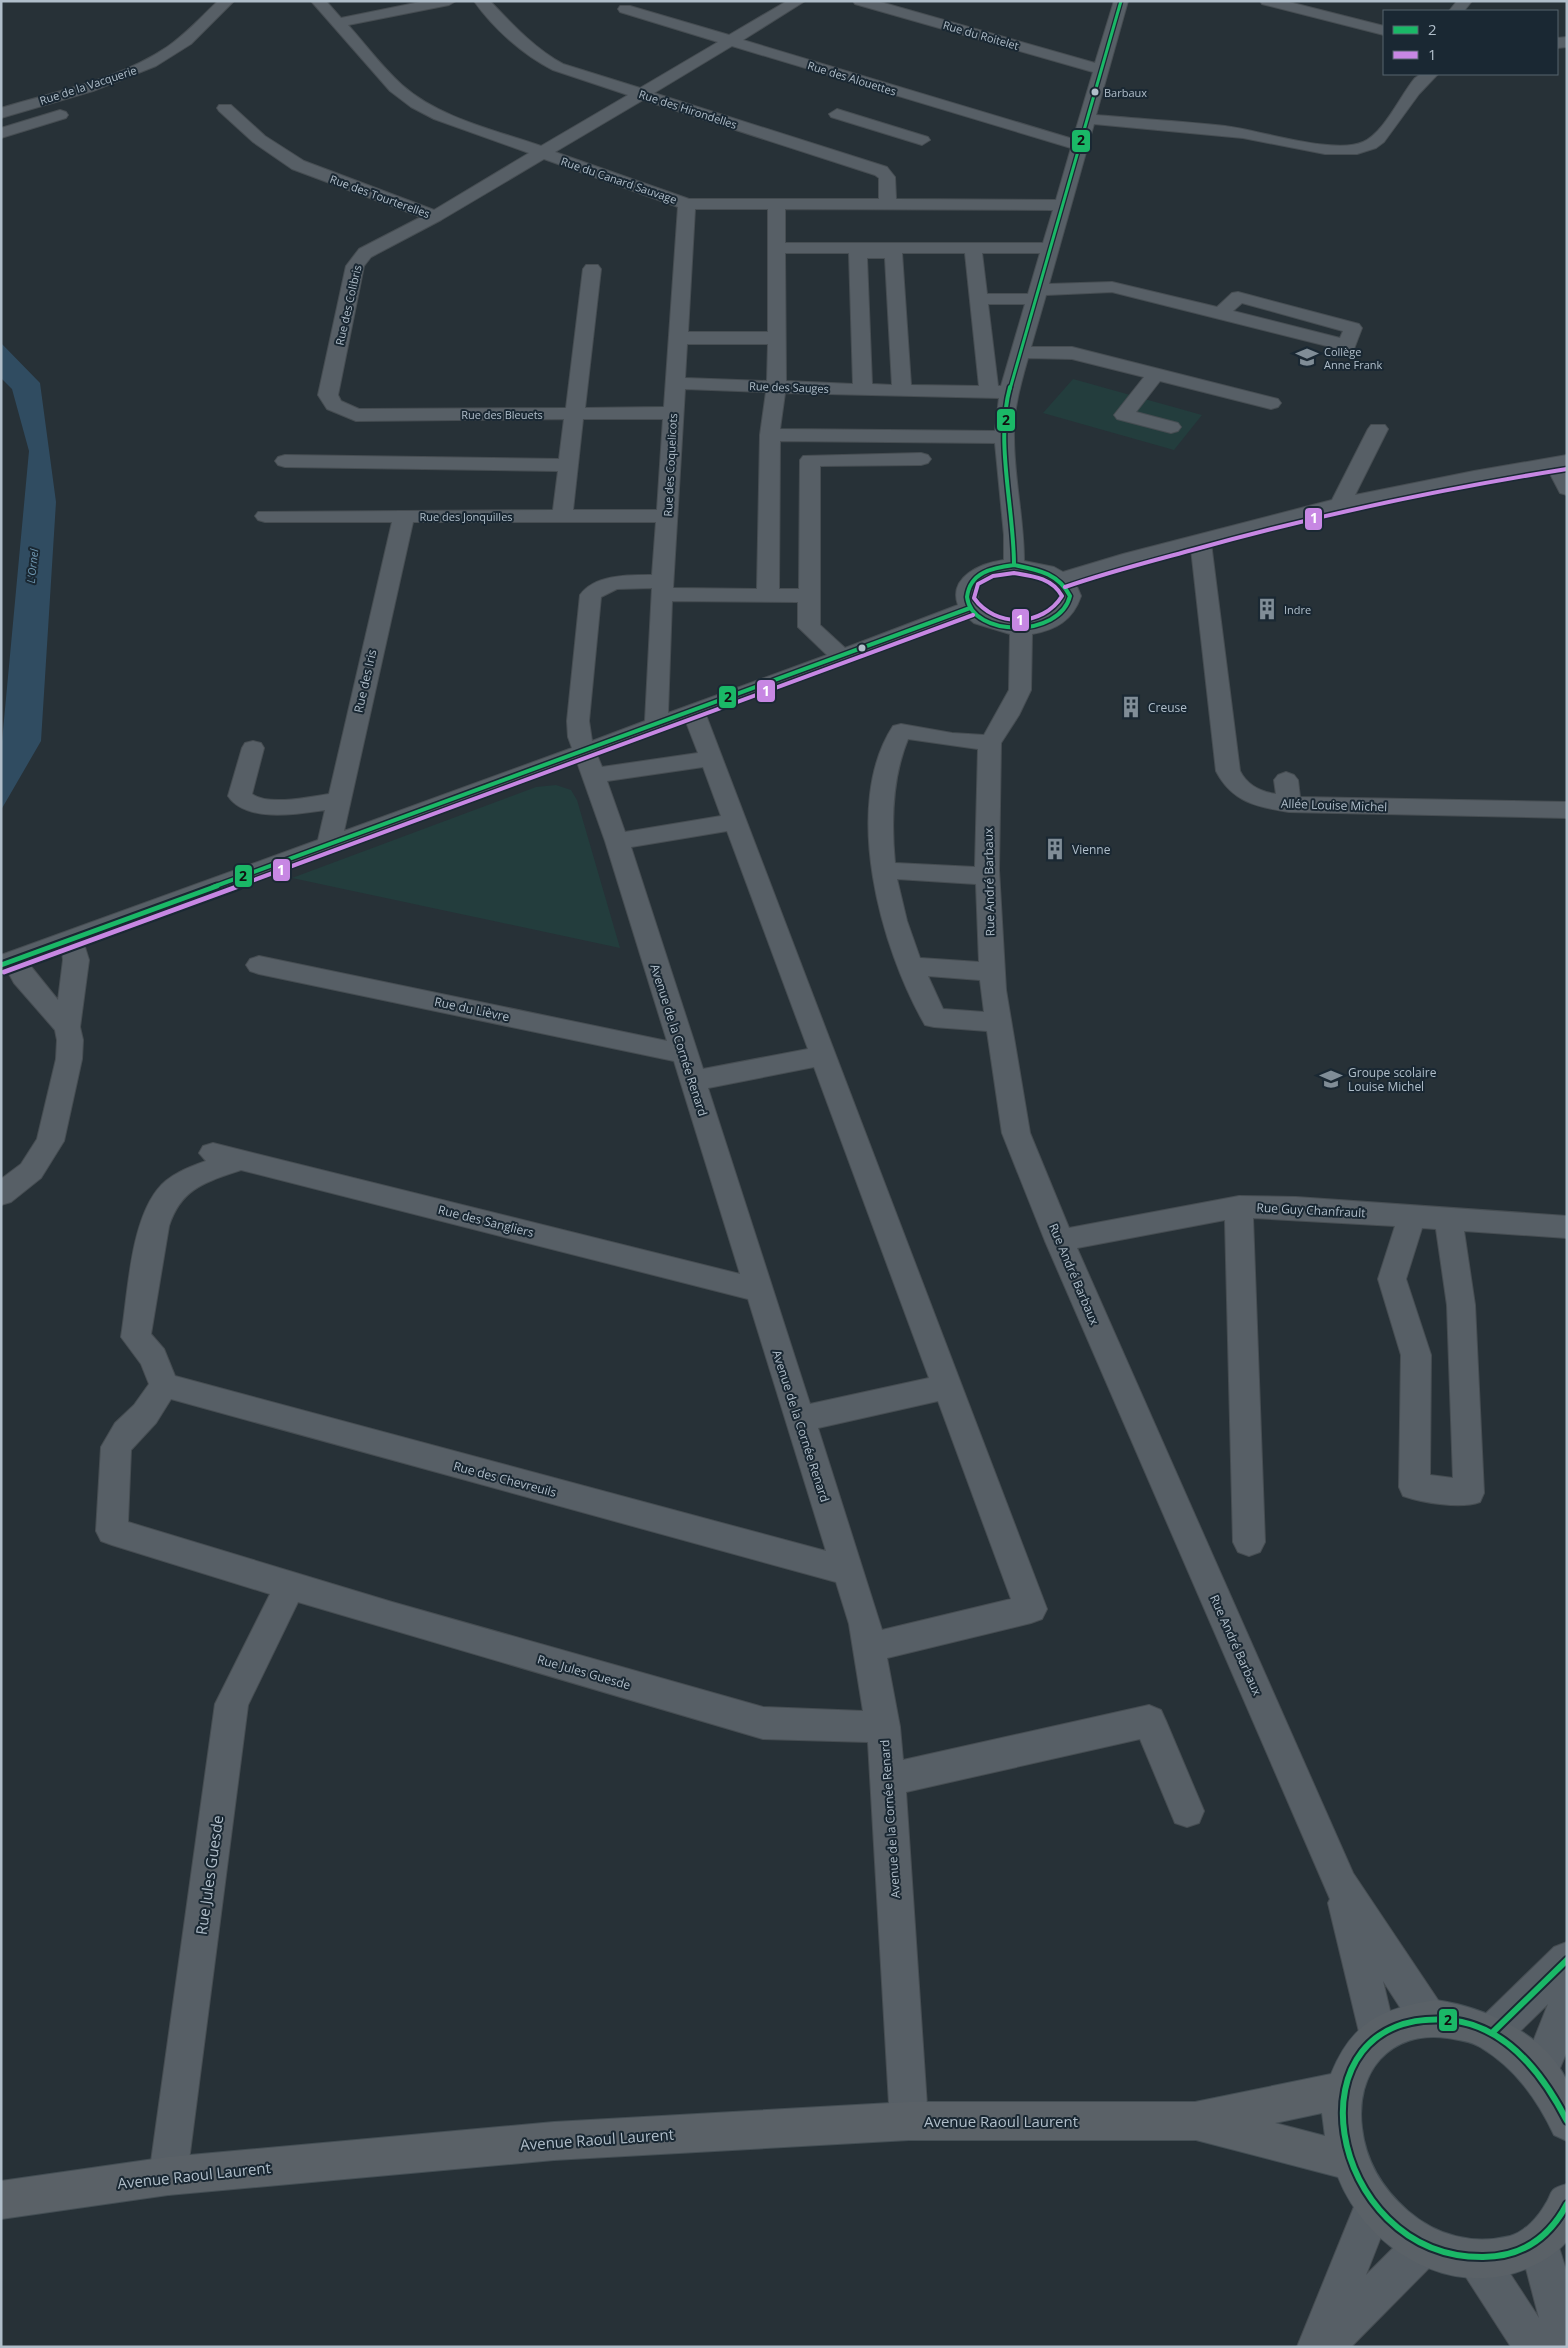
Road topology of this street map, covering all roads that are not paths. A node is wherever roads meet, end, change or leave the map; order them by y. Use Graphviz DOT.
graph roads {
  1 [pos="318,1"];
  2 [pos="449,1"];
  3 [pos="481,1"];
  4 [pos="798,1"];
  5 [pos="860,1"];
  6 [pos="1268,1"];
  7 [pos="1119,2"];
  8 [pos="222,6"];
  9 [pos="625,9"];
  10 [pos="337,23"];
  11 [pos="1383,31"];
  12 [pos="731,41"];
  13 [pos="149,64"];
  14 [pos="1102,70"];
  15 [pos="1429,75"];
  16 [pos="136,86"];
  17 [pos="642,94"];
  18 [pos="225,108"];
  19 [pos="3,109"];
  20 [pos="78,109"];
  21 [pos="837,114"];
  22 [pos="1088,119"];
  23 [pos="1,133"];
  24 [pos="922,140"];
  25 [pos="1080,146"];
  26 [pos="541,154"];
  27 [pos="687,204"];
  28 [pos="776,204"];
  29 [pos="888,205"];
  30 [pos="1063,205"];
  31 [pos="435,216"];
  32 [pos="776,248"];
  33 [pos="973,248"];
  34 [pos="1051,248"];
  35 [pos="592,269"];
  36 [pos="1037,294"];
  37 [pos="979,299"];
  38 [pos="1221,313"];
  39 [pos="860,314"];
  40 [pos="897,314"];
  41 [pos="680,338"];
  42 [pos="777,338"];
  43 [pos="1020,352"];
  44 [pos="1156,374"];
  45 [pos="677,383"];
  46 [pos="776,386"];
  47 [pos="863,390"];
  48 [pos="902,390"];
  49 [pos="988,391"];
  50 [pos="1009,392"];
  51 [pos="1272,403"];
  52 [pos="334,405"];
  53 [pos="575,414"];
  54 [pos="672,414"];
  55 [pos="1172,427"];
  56 [pos="1378,429"];
  57 [pos="770,435"];
  58 [pos="1004,437"];
  59 [pos="921,459"];
  60 [pos="285,461"];
  61 [pos="1561,462"];
  62 [pos="569,464"];
  63 [pos="1567,490"];
  64 [pos="1340,504"];
  65 [pos="265,516"];
  66 [pos="404,516"];
  67 [pos="562,516"];
  68 [pos="667,516"];
  69 [pos="1200,540"];
  70 [pos="1014,565"];
  71 [pos="1062,580"];
  72 [pos="663,587"];
  73 [pos="768,595"];
  74 [pos="809,596"];
  75 [pos="970,608"];
  76 [pos="1021,628"];
  77 [pos="842,658"];
  78 [pos="694,712"];
  79 [pos="656,726"];
  80 [pos="990,743"];
  81 [pos="254,748"];
  82 [pos="712,758"];
  83 [pos="589,764"];
  84 [pos="1286,780"];
  85 [pos="339,800"];
  86 [pos="1289,804"];
  87 [pos="1567,810"];
  88 [pos="736,822"];
  89 [pos="617,841"];
  90 [pos="329,846"];
  91 [pos="883,870"];
  92 [pos="987,876"];
  93 [pos="72,940"];
  94 [pos="8,963"];
  95 [pos="259,965"];
  96 [pos="910,966"];
  97 [pos="992,972"];
  98 [pos="998,1022"];
  99 [pos="67,1026"];
  100 [pos="822,1056"];
  101 [pos="688,1067"];
  102 [pos="213,1153"];
  103 [pos="241,1160"];
  104 [pos="1,1194"];
  105 [pos="1239,1207"];
  106 [pos="1412,1216"];
  107 [pos="1448,1218"];
  108 [pos="1567,1227"];
  109 [pos="1059,1241"];
  110 [pos="758,1290"];
  111 [pos="164,1385"];
  112 [pos="946,1387"];
  113 [pos="799,1419"];
  114 [pos="1249,1542"];
  115 [pos="848,1571"];
  116 [pos="290,1585"];
  117 [pos="869,1648"];
  118 [pos="883,1727"];
  119 [pos="888,1780"];
  120 [pos="1186,1811"];
  121 [pos="1341,1885"];
  122 [pos="1567,1960"];
  123 [pos="1567,2002"];
  124 [pos="1430,2018"];
  125 [pos="1492,2033"];
  126 [pos="1378,2036"];
  127 [pos="1540,2072"];
  128 [pos="1343,2090"];
  129 [pos="1564,2109"];
  130 [pos="909,2121"];
  131 [pos="1195,2121"];
  132 [pos="1349,2161"];
  133 [pos="168,2176"];
  134 [pos="1,2200"];
  135 [pos="1567,2203"];
  136 [pos="1374,2206"];
  137 [pos="1539,2242"];
  138 [pos="1423,2246"];
  139 [pos="1478,2260"];
  140 [pos="1317,2347"];
  141 [pos="1322,2347"];
  142 [pos="1534,2347"];
  143 [pos="1566,2347"];
  1 -- 10 [label="street, Rue du Canard Sauvage"];
  2 -- 10 [label="street"];
  3 -- 17 [label="street, Rue des Hirondelles"];
  4 -- 12 [label="street, Rue des Tourterelles"];
  5 -- 14 [label="street, Rue du Roitelet"];
  6 -- 11 [label="street"];
  7 -- 14 [label="street"];
  8 -- 13 [label="street, Rue de la Vacquerie"];
  9 -- 12 [label="street, Rue des Alouettes"];
  10 -- 26 [label="street, Rue du Canard Sauvage"];
  12 -- 17 [label="street, Rue des Tourterelles"];
  12 -- 25 [label="street, Rue des Alouettes"];
  13 -- 16 [label="street"];
  13 -- 19 [label="street, Rue de la Vacquerie"];
  14 -- 22 [label="street"];
  15 -- 22 [label="street"];
  17 -- 26 [label="street, Rue des Tourterelles"];
  17 -- 29 [label="street, Rue des Hirondelles"];
  18 -- 31 [label="street, Rue des Tourterelles"];
  20 -- 23 [label="street"];
  21 -- 24 [label="street"];
  22 -- 25 [label="street"];
  25 -- 30 [label="street"];
  26 -- 27 [label="street, Rue du Canard Sauvage"];
  26 -- 31 [label="street, Rue des Tourterelles"];
  27 -- 28 [label="street, Rue du Canard Sauvage"];
  27 -- 41 [label="street, Rue des Coquelicots"];
  28 -- 29 [label="street, Rue du Canard Sauvage"];
  28 -- 32 [label="street"];
  29 -- 30 [label="street, Rue du Canard Sauvage"];
  30 -- 34 [label="street"];
  31 -- 52 [label="street, Rue des Colibris"];
  32 -- 33 [label="street"];
  32 -- 42 [label="street"];
  33 -- 34 [label="street"];
  33 -- 37 [label="street"];
  34 -- 36 [label="street"];
  35 -- 53 [label="street"];
  36 -- 37 [label="street"];
  36 -- 38 [label="street"];
  36 -- 43 [label="street"];
  37 -- 49 [label="street"];
  38 -- 38 [label="street"];
  39 -- 40 [label="street"];
  39 -- 40 [label="street"];
  39 -- 47 [label="street"];
  40 -- 48 [label="street"];
  41 -- 42 [label="street"];
  41 -- 45 [label="street, Rue des Coquelicots"];
  42 -- 46 [label="street"];
  43 -- 44 [label="street"];
  43 -- 50 [label="street"];
  44 -- 51 [label="street"];
  44 -- 55 [label="street"];
  45 -- 46 [label="street, Rue des Sauges"];
  45 -- 54 [label="street, Rue des Coquelicots"];
  46 -- 47 [label="street, Rue des Sauges"];
  46 -- 57 [label="street"];
  47 -- 48 [label="street, Rue des Sauges"];
  48 -- 49 [label="street, Rue des Sauges"];
  49 -- 50 [label="street, Rue des Sauges"];
  50 -- 58 [label="street"];
  52 -- 53 [label="street, Rue des Bleuets"];
  53 -- 54 [label="street, Rue des Bleuets"];
  53 -- 62 [label="street"];
  54 -- 68 [label="street, Rue des Coquelicots"];
  56 -- 64 [label="street"];
  57 -- 58 [label="street"];
  57 -- 73 [label="street"];
  58 -- 70 [label="street"];
  59 -- 74 [label="street"];
  60 -- 62 [label="street"];
  61 -- 63 [label="street"];
  61 -- 64 [label="street"];
  62 -- 67 [label="street"];
  64 -- 69 [label="street"];
  65 -- 66 [label="street, Rue des Jonquilles"];
  66 -- 67 [label="street, Rue des Jonquilles"];
  66 -- 85 [label="street, Rue des Iris"];
  67 -- 68 [label="street, Rue des Jonquilles"];
  68 -- 72 [label="street, Rue des Coquelicots"];
  69 -- 71 [label="street"];
  69 -- 86 [label="street, Allée Louise Michel"];
  70 -- 71 [label="street"];
  70 -- 75 [label="street"];
  71 -- 76 [label="street"];
  72 -- 73 [label="street"];
  72 -- 79 [label="street, Rue des Coquelicots"];
  72 -- 83 [label="street, Avenue de la Cornée Renard"];
  73 -- 74 [label="street"];
  74 -- 77 [label="street"];
  75 -- 76 [label="street"];
  75 -- 77 [label="street"];
  76 -- 80 [label="street"];
  77 -- 78 [label="street"];
  78 -- 79 [label="street"];
  78 -- 82 [label="street"];
  79 -- 83 [label="street"];
  80 -- 91 [label="street"];
  80 -- 92 [label="street, Rue André Barbaux"];
  81 -- 85 [label="street"];
  82 -- 83 [label="street"];
  82 -- 88 [label="street"];
  83 -- 89 [label="street, Avenue de la Cornée Renard"];
  83 -- 90 [label="street"];
  84 -- 86 [label="street"];
  85 -- 90 [label="street, Rue des Iris"];
  86 -- 87 [label="street, Allée Louise Michel"];
  88 -- 89 [label="street"];
  88 -- 100 [label="street"];
  89 -- 101 [label="street, Avenue de la Cornée Renard"];
  90 -- 93 [label="street"];
  91 -- 92 [label="street"];
  91 -- 96 [label="street"];
  92 -- 97 [label="street, Rue André Barbaux"];
  93 -- 94 [label="street"];
  93 -- 99 [label="street"];
  94 -- 99 [label="street"];
  95 -- 101 [label="street, Rue du Lièvre"];
  96 -- 97 [label="street"];
  96 -- 98 [label="street"];
  97 -- 98 [label="street, Rue André Barbaux"];
  98 -- 109 [label="street, Rue André Barbaux"];
  99 -- 104 [label="street"];
  100 -- 101 [label="street"];
  100 -- 112 [label="street"];
  101 -- 110 [label="street, Avenue de la Cornée Renard"];
  102 -- 103 [label="street, Rue des Sangliers"];
  103 -- 110 [label="street, Rue des Sangliers"];
  103 -- 111 [label="street"];
  105 -- 106 [label="street, Rue Guy Chanfrault"];
  105 -- 109 [label="street, Rue Guy Chanfrault"];
  105 -- 114 [label="street"];
  106 -- 107 [label="street, Rue Guy Chanfrault"];
  106 -- 107 [label="street"];
  107 -- 108 [label="street, Rue Guy Chanfrault"];
  109 -- 121 [label="street, Rue André Barbaux"];
  110 -- 113 [label="street, Avenue de la Cornée Renard"];
  111 -- 115 [label="street, Rue des Chevreuils"];
  111 -- 116 [label="street, Rue Jules Guesde"];
  112 -- 113 [label="street"];
  112 -- 117 [label="street"];
  113 -- 115 [label="street, Avenue de la Cornée Renard"];
  115 -- 117 [label="street, Avenue de la Cornée Renard"];
  116 -- 118 [label="street, Rue Jules Guesde"];
  116 -- 133 [label="street, Rue Jules Guesde"];
  117 -- 118 [label="street, Avenue de la Cornée Renard"];
  118 -- 119 [label="street, Avenue de la Cornée Renard"];
  119 -- 120 [label="street"];
  119 -- 130 [label="street, Avenue de la Cornée Renard"];
  121 -- 124 [label="street, Rue André Barbaux"];
  121 -- 126 [label="street, Rue André Barbaux"];
  122 -- 125 [label="street"];
  123 -- 127 [label="street"];
  124 -- 125 [label="main road"];
  124 -- 126 [label="main road"];
  125 -- 127 [label="main road"];
  126 -- 128 [label="main road"];
  127 -- 129 [label="main road"];
  128 -- 131 [label="main road, Avenue Raoul Laurent"];
  128 -- 132 [label="main road"];
  130 -- 131 [label="main road, Avenue Raoul Laurent"];
  130 -- 133 [label="main road, Avenue Raoul Laurent"];
  131 -- 132 [label="main road, Avenue Raoul Laurent"];
  132 -- 136 [label="main road"];
  133 -- 134 [label="main road, Avenue Raoul Laurent"];
  135 -- 137 [label="main road"];
  136 -- 138 [label="main road"];
  136 -- 140 [label="street"];
  137 -- 139 [label="main road"];
  137 -- 143 [label="street"];
  138 -- 139 [label="main road"];
  138 -- 141 [label="street"];
  139 -- 142 [label="street"];
}
